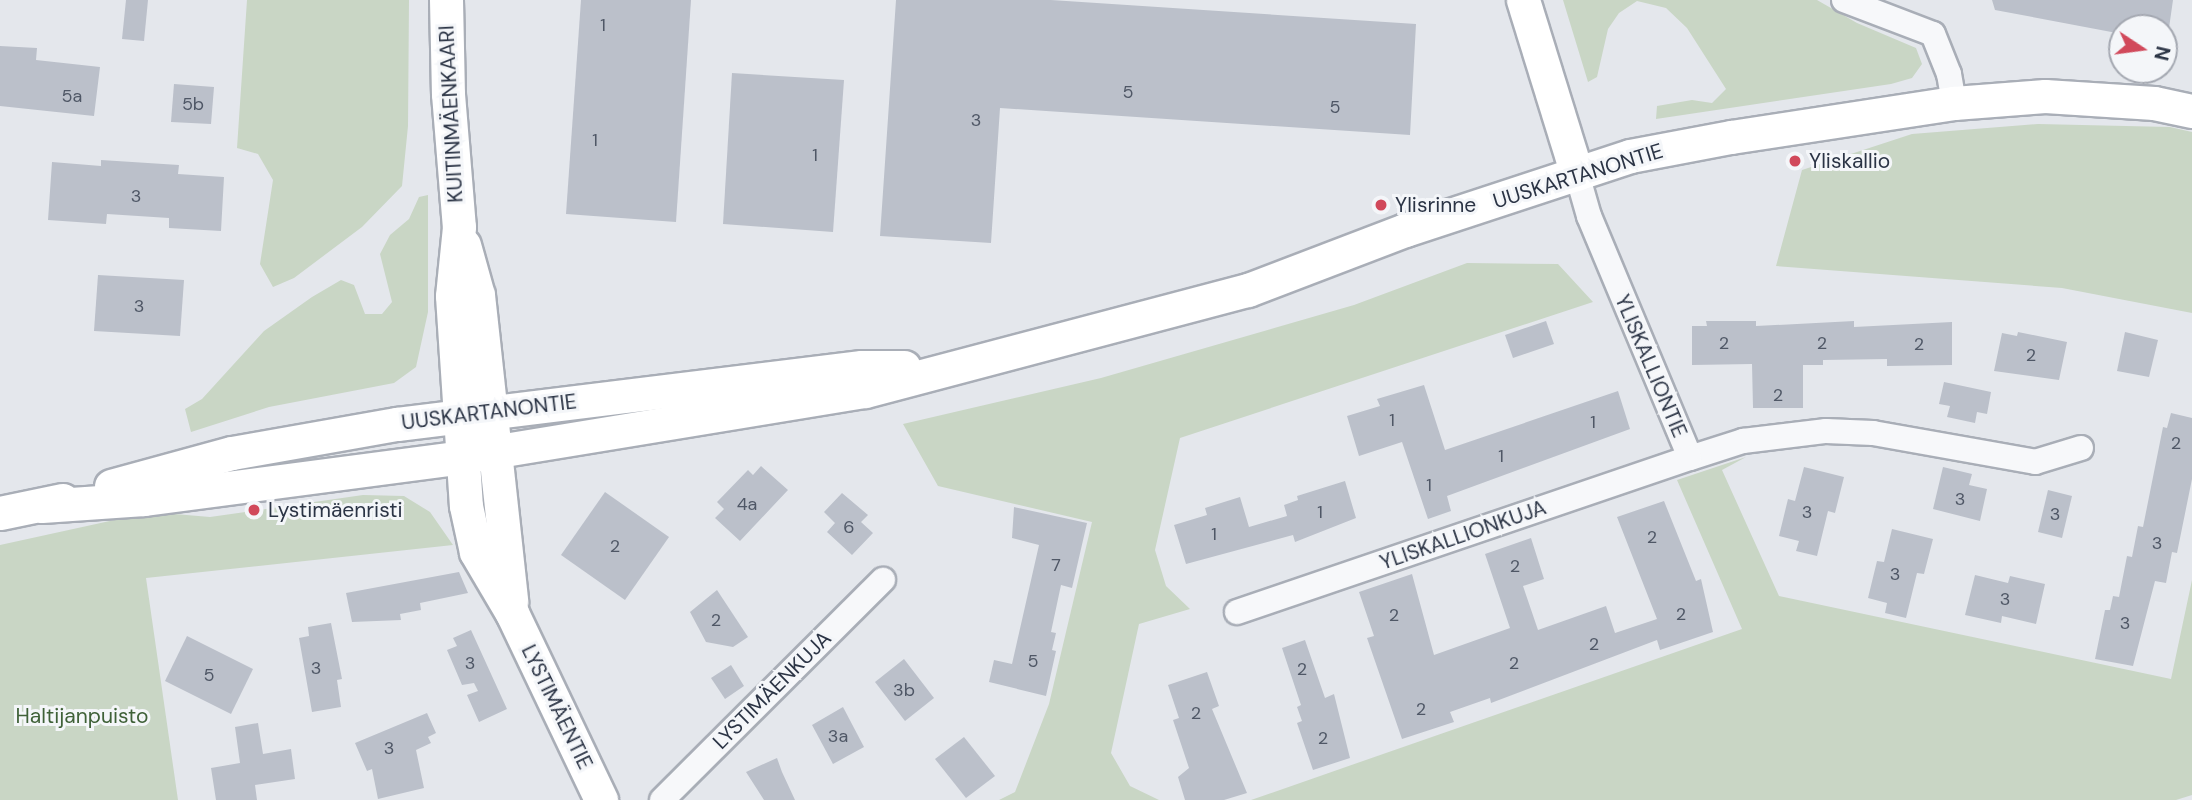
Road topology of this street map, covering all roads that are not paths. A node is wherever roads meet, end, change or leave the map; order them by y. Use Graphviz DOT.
graph roads {
  1 [pos="446,0"];
  2 [pos="1522,0"];
  3 [pos="1844,0"];
  4 [pos="1954,103"];
  5 [pos="2192,111"];
  6 [pos="1577,174"];
  7 [pos="458,228"];
  8 [pos="943,367"];
  9 [pos="492,412"];
  10 [pos="458,416"];
  11 [pos="2081,448"];
  12 [pos="496,451"];
  13 [pos="461,457"];
  14 [pos="1690,458"];
  15 [pos="42,506"];
  16 [pos="0,513"];
  17 [pos="883,580"];
  18 [pos="1237,612"];
  19 [pos="512,613"];
  20 [pos="601,800"];
  21 [pos="662,800"];
  1 -- 7 [label="main road, KUITINMÄENKAARI"];
  2 -- 6 [label="main road"];
  3 -- 4 [label="street"];
  4 -- 5 [label="main road, UUSKARTANONTIE"];
  4 -- 6 [label="main road, UUSKARTANONTIE"];
  6 -- 8 [label="main road, UUSKARTANONTIE"];
  6 -- 14 [label="street, YLISKALLIONTIE"];
  7 -- 9 [label="main road, KUITINMÄENKAARI"];
  7 -- 10 [label="main road, KUITINMÄENKAARI"];
  8 -- 9 [label="main road, UUSKARTANONTIE"];
  8 -- 12 [label="main road, UUSKARTANONTIE"];
  9 -- 10 [label="main road, UUSKARTANONTIE"];
  9 -- 12 [label="main road, LYSTIMÄENTIE"];
  10 -- 13 [label="main road, LYSTIMÄENTIE"];
  10 -- 15 [label="main road, UUSKARTANONTIE"];
  11 -- 14 [label="street, YLISKALLIONTIE"];
  12 -- 13 [label="main road, UUSKARTANONTIE"];
  12 -- 19 [label="main road, LYSTIMÄENTIE"];
  13 -- 15 [label="main road, UUSKARTANONTIE"];
  13 -- 19 [label="main road, LYSTIMÄENTIE"];
  14 -- 18 [label="street, YLISKALLIONKUJA"];
  15 -- 16 [label="main road, UUSKARTANONTIE"];
  17 -- 21 [label="street, LYSTIMÄENKUJA"];
  19 -- 20 [label="main road, LYSTIMÄENTIE"];
}
